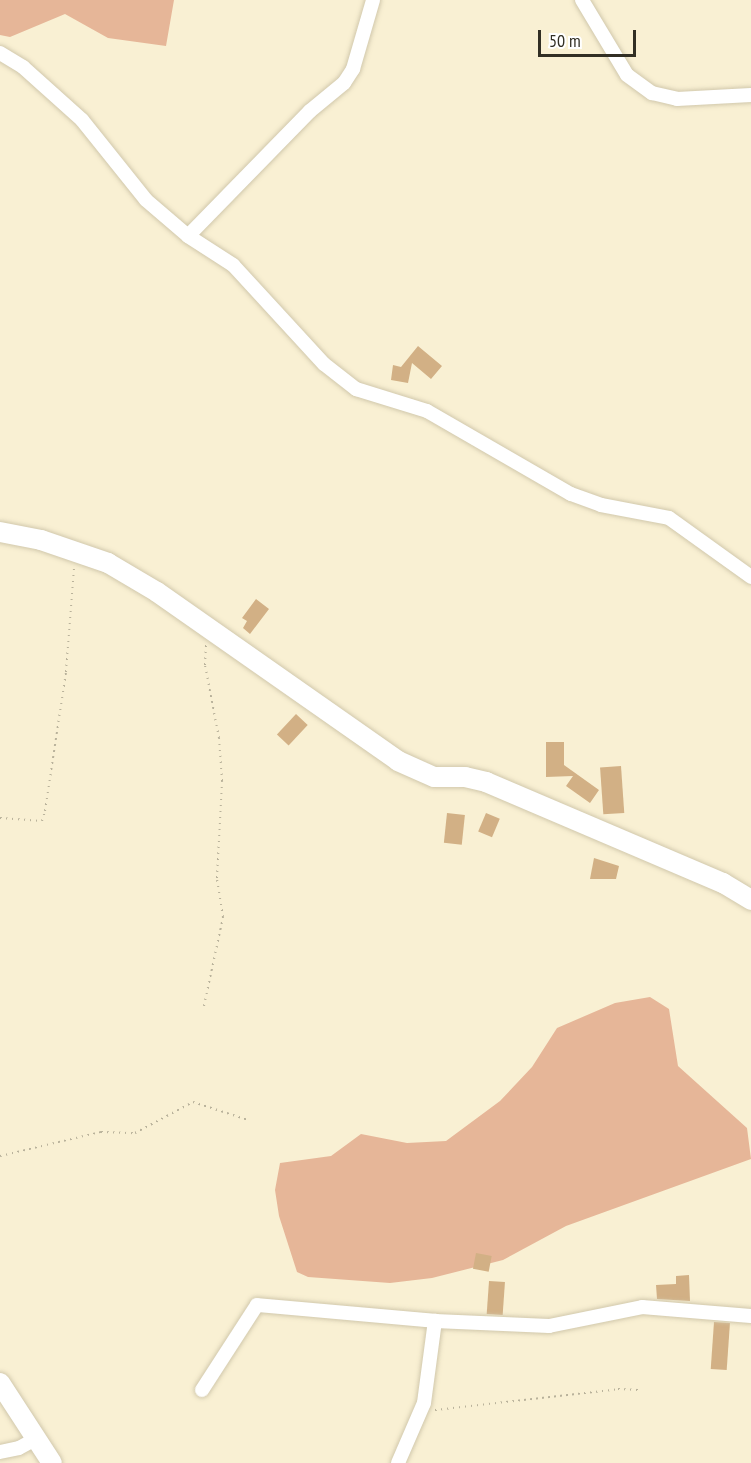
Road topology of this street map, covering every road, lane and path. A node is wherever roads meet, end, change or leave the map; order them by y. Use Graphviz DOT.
graph roads {
  1 [pos="373,0"];
  2 [pos="582,0"];
  3 [pos="0,53"];
  4 [pos="751,94"];
  5 [pos="188,236"];
  6 [pos="0,532"];
  7 [pos="75,550"];
  8 [pos="751,577"];
  9 [pos="210,630"];
  10 [pos="0,818"];
  11 [pos="751,900"];
  12 [pos="204,1006"];
  13 [pos="248,1120"];
  14 [pos="0,1156"];
  15 [pos="751,1316"];
  16 [pos="435,1321"];
  17 [pos="0,1383"];
  18 [pos="202,1390"];
  19 [pos="638,1390"];
  20 [pos="420,1411"];
  21 [pos="37,1438"];
  22 [pos="0,1452"];
  23 [pos="52,1463"];
  24 [pos="398,1463"];
  1 -- 5 [label="street"];
  2 -- 4 [label="street"];
  3 -- 5 [label="street"];
  5 -- 8 [label="street"];
  6 -- 7 [label="street"];
  7 -- 9 [label="street"];
  7 -- 10 [label="path"];
  9 -- 11 [label="street"];
  9 -- 12 [label="path"];
  13 -- 14 [label="path"];
  15 -- 16 [label="street"];
  16 -- 18 [label="street"];
  16 -- 20 [label="street"];
  17 -- 21 [label="street"];
  19 -- 20 [label="path"];
  20 -- 24 [label="street"];
  21 -- 22 [label="street"];
  21 -- 23 [label="street"];
}
